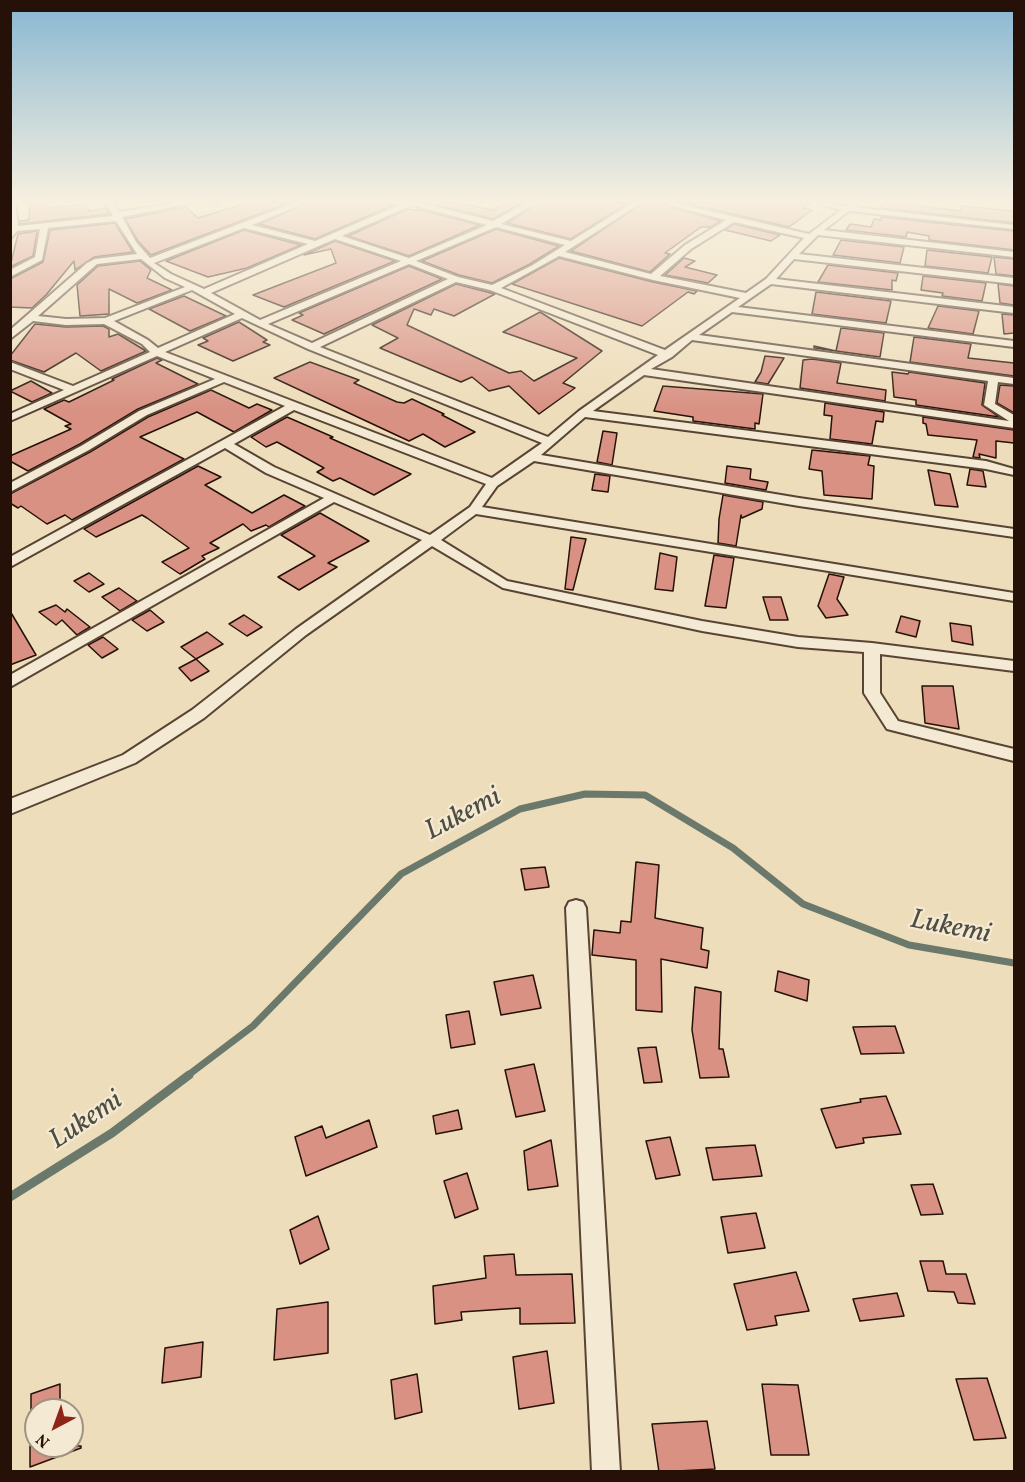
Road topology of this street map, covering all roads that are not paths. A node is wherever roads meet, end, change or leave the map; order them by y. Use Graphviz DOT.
graph roads {
  1 [pos="83,272"];
  2 [pos="163,272"];
  3 [pos="251,272"];
  4 [pos="379,272"];
  5 [pos="438,272"];
  6 [pos="522,272"];
  7 [pos="634,272"];
  8 [pos="659,272"];
  9 [pos="777,272"];
  10 [pos="936,272"];
  11 [pos="653,277"];
  12 [pos="455,279"];
  13 [pos="769,280"];
  14 [pos="1014,281"];
  15 [pos="193,287"];
  16 [pos="493,288"];
  17 [pos="203,293"];
  18 [pos="745,296"];
  19 [pos="731,309"];
  20 [pos="1014,310"];
  21 [pos="243,314"];
  22 [pos="31,318"];
  23 [pos="105,321"];
  24 [pos="260,324"];
  25 [pos="10,336"];
  26 [pos="692,338"];
  27 [pos="1014,344"];
  28 [pos="312,347"];
  29 [pos="158,353"];
  30 [pos="668,354"];
  31 [pos="10,365"];
  32 [pos="640,371"];
  33 [pos="225,378"];
  34 [pos="993,379"];
  35 [pos="1014,381"];
  36 [pos="73,390"];
  37 [pos="293,406"];
  38 [pos="583,413"];
  39 [pos="10,418"];
  40 [pos="1014,419"];
  41 [pos="1014,425"];
  42 [pos="548,441"];
  43 [pos="226,444"];
  44 [pos="532,457"];
  45 [pos="1014,472"];
  46 [pos="493,483"];
  47 [pos="10,488"];
  48 [pos="333,498"];
  49 [pos="474,510"];
  50 [pos="1014,533"];
  51 [pos="432,540"];
  52 [pos="10,563"];
  53 [pos="1014,597"];
  54 [pos="872,648"];
  55 [pos="1014,666"];
  56 [pos="10,682"];
  57 [pos="1014,755"];
  58 [pos="10,807"];
  59 [pos="576,908"];
  60 [pos="606,1472"];
  1 -- 22 [label="street"];
  2 -- 15 [label="street"];
  3 -- 17 [label="street"];
  4 -- 24 [label="street"];
  5 -- 12 [label="street"];
  6 -- 16 [label="street"];
  7 -- 11 [label="street"];
  8 -- 11 [label="street"];
  9 -- 13 [label="street"];
  10 -- 14 [label="street"];
  11 -- 18 [label="street"];
  12 -- 16 [label="street"];
  12 -- 28 [label="street"];
  13 -- 18 [label="street"];
  13 -- 20 [label="street"];
  15 -- 17 [label="street"];
  15 -- 23 [label="street"];
  16 -- 30 [label="street"];
  17 -- 21 [label="street"];
  18 -- 19 [label="street"];
  19 -- 26 [label="street"];
  19 -- 27 [label="street"];
  21 -- 24 [label="street"];
  21 -- 29 [label="street"];
  22 -- 23 [label="street"];
  22 -- 25 [label="street"];
  23 -- 29 [label="street"];
  24 -- 28 [label="street"];
  26 -- 30 [label="street"];
  26 -- 34 [label="street"];
  28 -- 42 [label="street"];
  29 -- 33 [label="street"];
  29 -- 36 [label="street"];
  30 -- 32 [label="street"];
  31 -- 36 [label="street"];
  32 -- 38 [label="street"];
  32 -- 41 [label="street"];
  33 -- 37 [label="street"];
  33 -- 47 [label="street"];
  34 -- 35 [label="street"];
  34 -- 40 [label="street"];
  36 -- 39 [label="street"];
  37 -- 43 [label="street"];
  37 -- 46 [label="street"];
  38 -- 42 [label="street"];
  38 -- 45 [label="street"];
  42 -- 44 [label="street"];
  43 -- 48 [label="street"];
  43 -- 52 [label="street"];
  44 -- 46 [label="street"];
  44 -- 50 [label="street"];
  46 -- 49 [label="street"];
  48 -- 51 [label="street"];
  48 -- 56 [label="street"];
  49 -- 51 [label="street"];
  49 -- 53 [label="street"];
  51 -- 54 [label="street"];
  51 -- 58 [label="street"];
  54 -- 55 [label="street"];
  54 -- 57 [label="street"];
  59 -- 60 [label="street"];
}
